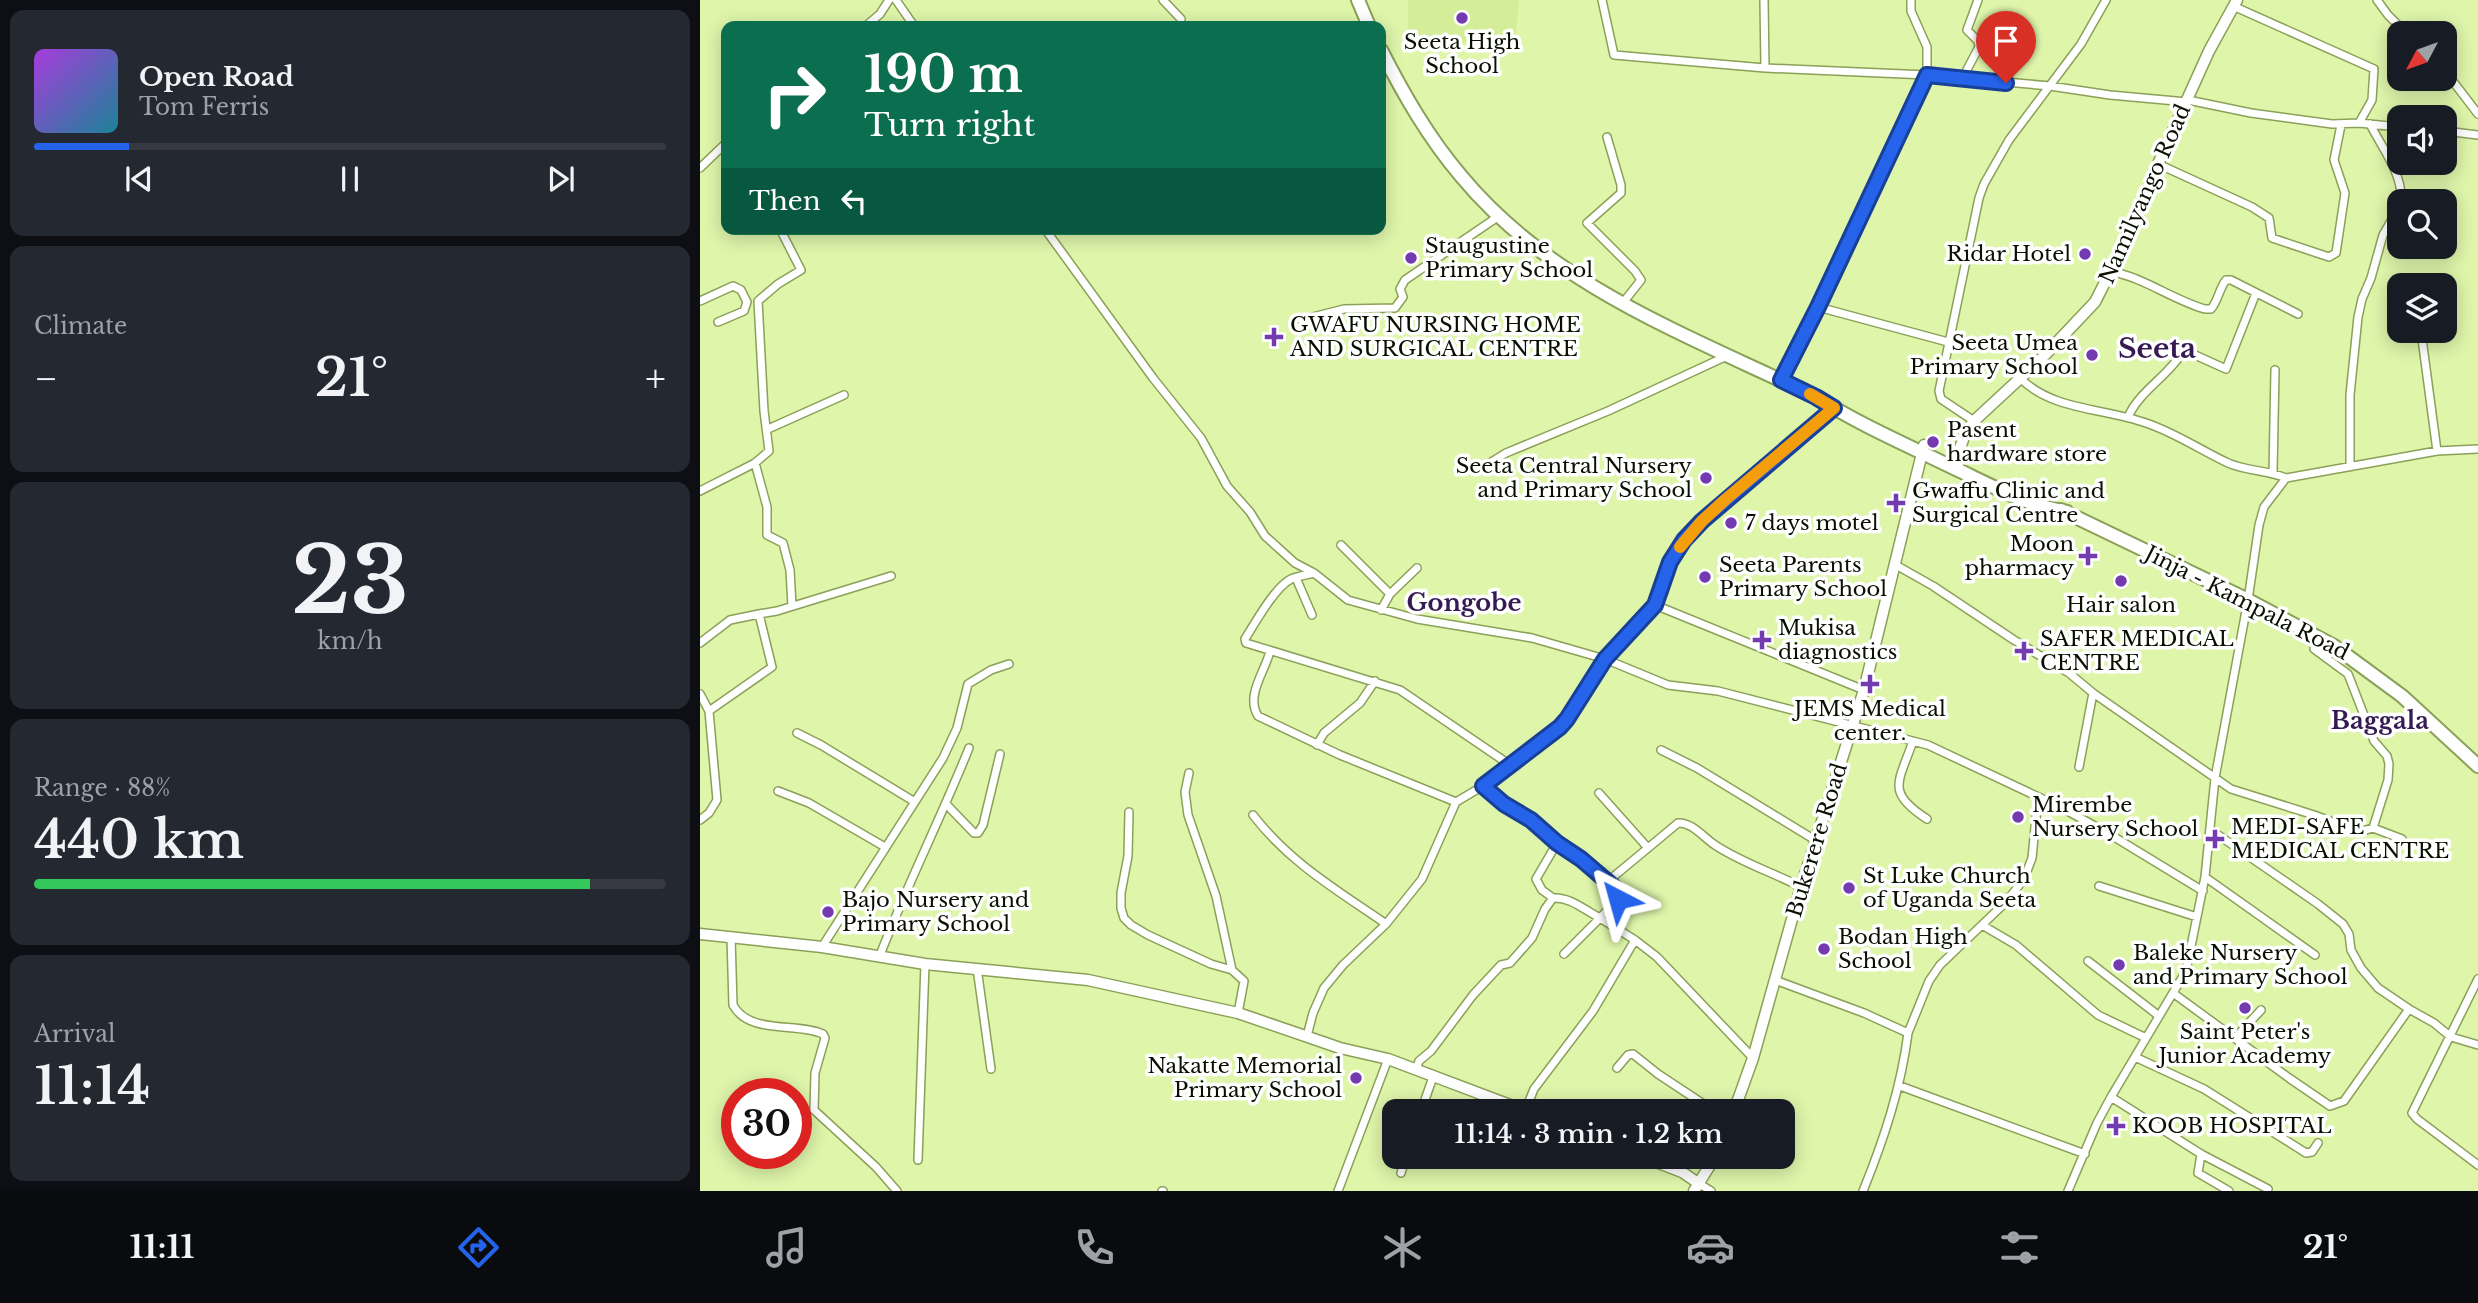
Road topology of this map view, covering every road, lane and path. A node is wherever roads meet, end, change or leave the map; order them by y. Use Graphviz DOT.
graph roads {
  1 [pos="889,0"];
  2 [pos="896,0"];
  3 [pos="1163,0"];
  4 [pos="1358,0"];
  5 [pos="1602,0"];
  6 [pos="1764,0"];
  7 [pos="1911,0"];
  8 [pos="1978,0"];
  9 [pos="2106,0"];
  10 [pos="2377,0"];
  11 [pos="2235,3"];
  12 [pos="1181,19"];
  13 [pos="872,21"];
  14 [pos="911,21"];
  15 [pos="1367,21"];
  16 [pos="2393,21"];
  17 [pos="1386,60"];
  18 [pos="1765,68"];
  19 [pos="1927,75"];
  20 [pos="1962,79"];
  21 [pos="2050,86"];
  22 [pos="2457,87"];
  23 [pos="2187,101"];
  24 [pos="2478,114"];
  25 [pos="2359,123"];
  26 [pos="2370,124"];
  27 [pos="2341,125"];
  28 [pos="2387,126"];
  29 [pos="2457,132"];
  30 [pos="2478,135"];
  31 [pos="1607,137"];
  32 [pos="721,148"];
  33 [pos="2158,164"];
  34 [pos="700,168"];
  35 [pos="2402,189"];
  36 [pos="1499,216"];
  37 [pos="2387,228"];
  38 [pos="783,235"];
  39 [pos="1049,235"];
  40 [pos="2113,272"];
  41 [pos="2256,293"];
  42 [pos="700,301"];
  43 [pos="1622,304"];
  44 [pos="1818,307"];
  45 [pos="2298,314"];
  46 [pos="1301,320"];
  47 [pos="718,322"];
  48 [pos="1948,342"];
  49 [pos="2423,343"];
  50 [pos="1730,355"];
  51 [pos="2274,370"];
  52 [pos="2021,379"];
  53 [pos="1781,380"];
  54 [pos="844,395"];
  55 [pos="1816,397"];
  56 [pos="1834,408"];
  57 [pos="2128,417"];
  58 [pos="1974,421"];
  59 [pos="768,429"];
  60 [pos="1923,449"];
  61 [pos="2478,449"];
  62 [pos="2437,451"];
  63 [pos="755,463"];
  64 [pos="1957,465"];
  65 [pos="1485,466"];
  66 [pos="2350,467"];
  67 [pos="2273,473"];
  68 [pos="2286,478"];
  69 [pos="700,491"];
  70 [pos="1341,545"];
  71 [pos="1894,564"];
  72 [pos="1417,568"];
  73 [pos="1314,573"];
  74 [pos="891,576"];
  75 [pos="1296,578"];
  76 [pos="1390,594"];
  77 [pos="2248,600"];
  78 [pos="1655,605"];
  79 [pos="792,606"];
  80 [pos="1381,610"];
  81 [pos="759,614"];
  82 [pos="1312,615"];
  83 [pos="2316,636"];
  84 [pos="700,643"];
  85 [pos="1270,652"];
  86 [pos="1605,659"];
  87 [pos="1009,664"];
  88 [pos="1375,681"];
  89 [pos="1864,690"];
  90 [pos="2093,693"];
  91 [pos="700,694"];
  92 [pos="709,711"];
  93 [pos="1852,726"];
  94 [pos="797,733"];
  95 [pos="1913,741"];
  96 [pos="1317,745"];
  97 [pos="969,748"];
  98 [pos="1661,750"];
  99 [pos="1000,754"];
  100 [pos="1510,765"];
  101 [pos="2478,766"];
  102 [pos="2079,767"];
  103 [pos="1189,773"];
  104 [pos="2215,778"];
  105 [pos="1483,786"];
  106 [pos="778,791"];
  107 [pos="1599,793"];
  108 [pos="2038,797"];
  109 [pos="915,802"];
  110 [pos="1456,802"];
  111 [pos="946,804"];
  112 [pos="1129,812"];
  113 [pos="1254,815"];
  114 [pos="1927,819"];
  115 [pos="700,820"];
  116 [pos="2373,828"];
  117 [pos="2211,830"];
  118 [pos="2402,839"];
  119 [pos="1815,840"];
  120 [pos="1557,843"];
  121 [pos="885,847"];
  122 [pos="1648,848"];
  123 [pos="2205,877"];
  124 [pos="1607,882"];
  125 [pos="2099,886"];
  126 [pos="1801,887"];
  127 [pos="2203,891"];
  128 [pos="1553,898"];
  129 [pos="2197,917"];
  130 [pos="1600,918"];
  131 [pos="1386,925"];
  132 [pos="1982,925"];
  133 [pos="700,934"];
  134 [pos="731,937"];
  135 [pos="1635,940"];
  136 [pos="822,947"];
  137 [pos="1564,954"];
  138 [pos="880,955"];
  139 [pos="2315,955"];
  140 [pos="2088,961"];
  141 [pos="925,964"];
  142 [pos="977,968"];
  143 [pos="1232,970"];
  144 [pos="2478,979"];
  145 [pos="1775,980"];
  146 [pos="2173,993"];
  147 [pos="2261,1010"];
  148 [pos="2409,1010"];
  149 [pos="1238,1013"];
  150 [pos="2159,1016"];
  151 [pos="1908,1033"];
  152 [pos="1307,1036"];
  153 [pos="2451,1037"];
  154 [pos="2147,1038"];
  155 [pos="2235,1038"];
  156 [pos="2478,1045"];
  157 [pos="2135,1057"];
  158 [pos="1753,1058"];
  159 [pos="1388,1059"];
  160 [pos="1617,1068"];
  161 [pos="991,1069"];
  162 [pos="1416,1069"];
  163 [pos="1433,1077"];
  164 [pos="1900,1086"];
  165 [pos="2111,1097"];
  166 [pos="1425,1099"];
  167 [pos="1493,1099"];
  168 [pos="1530,1099"];
  169 [pos="1696,1099"];
  170 [pos="1738,1099"];
  171 [pos="2318,1143"];
  172 [pos="2085,1154"];
  173 [pos="2201,1154"];
  174 [pos="918,1160"];
  175 [pos="2478,1166"];
  176 [pos="1402,1169"];
  177 [pos="1674,1169"];
  178 [pos="1707,1169"];
  179 [pos="1401,1172"];
  180 [pos="1696,1187"];
  181 [pos="2268,1189"];
  182 [pos="897,1191"];
  183 [pos="1338,1191"];
  184 [pos="1711,1191"];
  185 [pos="1863,1191"];
  186 [pos="2068,1191"];
  187 [pos="2229,1191"];
  1 -- 13 [label="street"];
  2 -- 14 [label="street"];
  3 -- 12 [label="street"];
  4 -- 15 [label="highway"];
  5 -- 18 [label="street"];
  6 -- 18 [label="street"];
  7 -- 19 [label="street"];
  8 -- 20 [label="street"];
  9 -- 21 [label="street"];
  10 -- 16 [label="street"];
  11 -- 23 [label="main road, Namilyango Road"];
  11 -- 25 [label="street"];
  17 -- 36 [label="highway, Jinja - Kampala Road"];
  18 -- 19 [label="street"];
  19 -- 20 [label="street"];
  19 -- 44 [label="street"];
  20 -- 21 [label="street"];
  21 -- 23 [label="street"];
  21 -- 48 [label="street"];
  22 -- 24 [label="street"];
  23 -- 27 [label="street"];
  23 -- 33 [label="main road, Namilyango Road"];
  25 -- 26 [label="street"];
  25 -- 27 [label="street"];
  26 -- 28 [label="street"];
  26 -- 35 [label="street"];
  27 -- 33 [label="street"];
  29 -- 30 [label="street"];
  31 -- 43 [label="street"];
  32 -- 34 [label="street"];
  33 -- 40 [label="main road, Namilyango Road"];
  36 -- 43 [label="highway, Jinja - Kampala Road"];
  36 -- 46 [label="street"];
  37 -- 66 [label="street"];
  38 -- 59 [label="street"];
  39 -- 73 [label="street"];
  40 -- 41 [label="street"];
  40 -- 52 [label="main road, Namilyango Road"];
  41 -- 45 [label="street"];
  41 -- 57 [label="street"];
  42 -- 47 [label="street"];
  43 -- 50 [label="highway, Jinja - Kampala Road"];
  44 -- 48 [label="street"];
  44 -- 53 [label="street"];
  48 -- 58 [label="street"];
  49 -- 62 [label="street"];
  50 -- 53 [label="highway, Jinja - Kampala Road"];
  50 -- 65 [label="street"];
  51 -- 67 [label="street"];
  52 -- 57 [label="street"];
  52 -- 58 [label="main road, Namilyango Road"];
  53 -- 55 [label="highway, Jinja - Kampala Road"];
  54 -- 59 [label="street"];
  55 -- 56 [label="highway, Jinja - Kampala Road"];
  55 -- 60 [label="highway, Jinja - Kampala Road"];
  56 -- 60 [label="highway, Jinja - Kampala Road"];
  56 -- 78 [label="street"];
  57 -- 67 [label="street"];
  58 -- 64 [label="main road, Namilyango Road"];
  59 -- 63 [label="street"];
  60 -- 64 [label="highway, Jinja - Kampala Road"];
  60 -- 71 [label="main road, Bukerere Road"];
  61 -- 62 [label="street"];
  62 -- 66 [label="street"];
  63 -- 69 [label="street"];
  63 -- 79 [label="street"];
  64 -- 77 [label="highway, Jinja - Kampala Road"];
  66 -- 68 [label="street"];
  67 -- 68 [label="street"];
  68 -- 77 [label="street"];
  70 -- 76 [label="street"];
  71 -- 89 [label="main road, Bukerere Road"];
  71 -- 90 [label="street"];
  72 -- 76 [label="street"];
  73 -- 75 [label="street"];
  73 -- 80 [label="street"];
  74 -- 79 [label="street"];
  75 -- 82 [label="street"];
  75 -- 85 [label="street"];
  76 -- 80 [label="street"];
  77 -- 83 [label="highway, Jinja - Kampala Road"];
  77 -- 104 [label="street"];
  78 -- 86 [label="street"];
  78 -- 89 [label="street"];
  79 -- 81 [label="street"];
  80 -- 86 [label="street"];
  81 -- 84 [label="street"];
  81 -- 92 [label="street"];
  83 -- 101 [label="highway, Jinja - Kampala Road"];
  83 -- 116 [label="street"];
  85 -- 88 [label="street"];
  85 -- 96 [label="street"];
  86 -- 93 [label="street"];
  86 -- 100 [label="street"];
  87 -- 109 [label="street"];
  88 -- 96 [label="street"];
  88 -- 100 [label="street"];
  89 -- 93 [label="main road, Bukerere Road"];
  90 -- 102 [label="street"];
  90 -- 104 [label="street"];
  91 -- 92 [label="street"];
  92 -- 115 [label="street"];
  93 -- 95 [label="street"];
  93 -- 119 [label="main road, Bukerere Road"];
  94 -- 109 [label="street"];
  95 -- 108 [label="street"];
  95 -- 114 [label="street"];
  96 -- 110 [label="street"];
  97 -- 111 [label="street"];
  98 -- 119 [label="street"];
  99 -- 111 [label="street"];
  100 -- 105 [label="street"];
  103 -- 143 [label="street"];
  104 -- 116 [label="street"];
  104 -- 117 [label="street"];
  105 -- 110 [label="street"];
  105 -- 120 [label="street"];
  106 -- 121 [label="street"];
  107 -- 122 [label="street"];
  108 -- 127 [label="street"];
  108 -- 132 [label="street"];
  109 -- 121 [label="street"];
  110 -- 131 [label="street"];
  111 -- 138 [label="street"];
  112 -- 143 [label="street"];
  113 -- 131 [label="street"];
  116 -- 118 [label="street"];
  117 -- 123 [label="street"];
  117 -- 148 [label="street"];
  119 -- 126 [label="main road, Bukerere Road"];
  120 -- 124 [label="street"];
  120 -- 128 [label="street"];
  121 -- 136 [label="street"];
  122 -- 124 [label="street"];
  122 -- 126 [label="street"];
  123 -- 127 [label="street"];
  123 -- 139 [label="street"];
  124 -- 130 [label="street"];
  125 -- 129 [label="street"];
  126 -- 145 [label="main road, Bukerere Road"];
  127 -- 129 [label="street"];
  128 -- 130 [label="street"];
  128 -- 162 [label="street"];
  129 -- 146 [label="street"];
  130 -- 135 [label="street"];
  130 -- 137 [label="street"];
  131 -- 152 [label="street"];
  132 -- 151 [label="street"];
  132 -- 154 [label="street"];
  133 -- 134 [label="main road"];
  134 -- 136 [label="main road"];
  134 -- 182 [label="street"];
  135 -- 158 [label="street"];
  135 -- 168 [label="street"];
  136 -- 138 [label="main road"];
  138 -- 141 [label="main road"];
  140 -- 150 [label="street"];
  141 -- 142 [label="main road"];
  141 -- 174 [label="street"];
  142 -- 149 [label="main road"];
  142 -- 161 [label="street"];
  143 -- 149 [label="street"];
  144 -- 153 [label="street"];
  145 -- 151 [label="street"];
  145 -- 158 [label="main road, Bukerere Road"];
  146 -- 150 [label="street"];
  146 -- 155 [label="street"];
  147 -- 155 [label="street"];
  148 -- 153 [label="street"];
  148 -- 155 [label="street"];
  149 -- 152 [label="main road"];
  150 -- 154 [label="street"];
  151 -- 164 [label="street"];
  152 -- 159 [label="main road"];
  153 -- 156 [label="street"];
  153 -- 175 [label="street"];
  154 -- 157 [label="street"];
  157 -- 165 [label="street"];
  157 -- 171 [label="street"];
  158 -- 170 [label="main road, Bukerere Road"];
  159 -- 162 [label="main road"];
  159 -- 183 [label="street"];
  160 -- 169 [label="street"];
  162 -- 163 [label="main road"];
  163 -- 166 [label="street"];
  163 -- 167 [label="main road"];
  164 -- 172 [label="street"];
  164 -- 185 [label="street"];
  165 -- 172 [label="street"];
  165 -- 173 [label="street"];
  172 -- 186 [label="street"];
  173 -- 181 [label="street"];
  173 -- 187 [label="street"];
  176 -- 179 [label="street"];
  177 -- 180 [label="main road"];
  178 -- 180 [label="main road"];
  180 -- 184 [label="street"];
}
